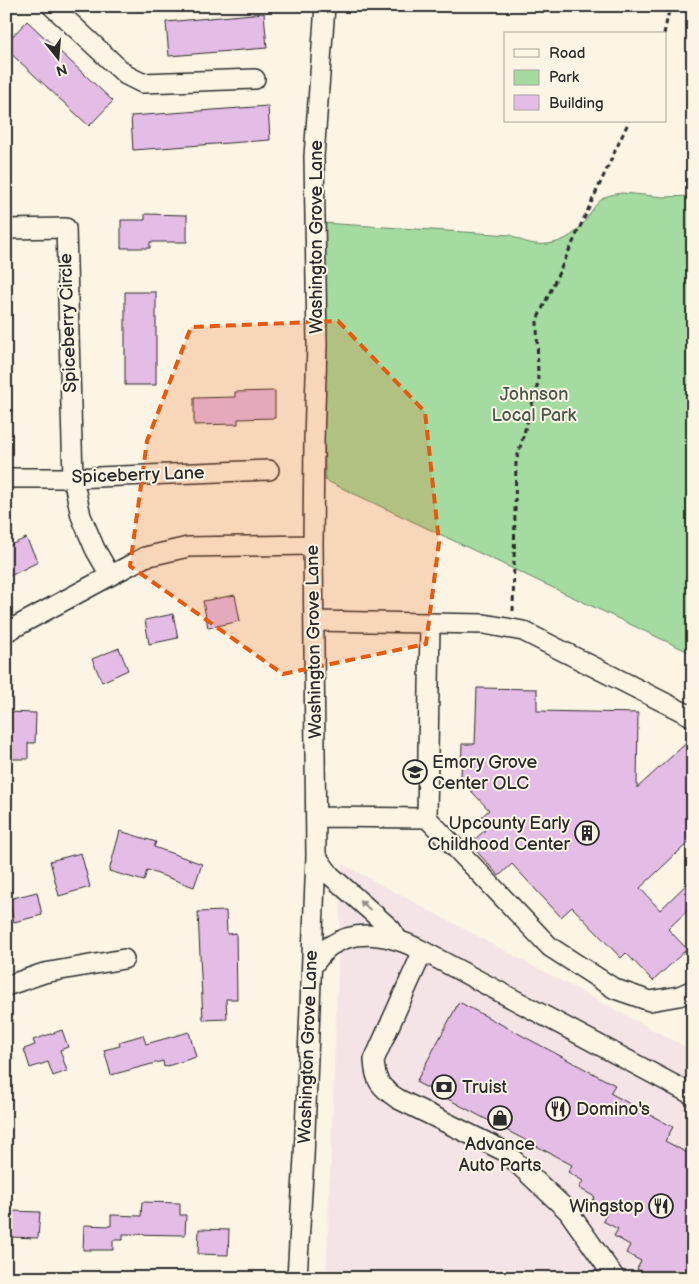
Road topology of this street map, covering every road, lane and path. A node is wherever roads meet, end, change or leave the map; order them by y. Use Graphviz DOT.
graph roads {
  1 [pos="52,6"];
  2 [pos="325,6"];
  3 [pos="670,6"];
  4 [pos="664,32"];
  5 [pos="255,79"];
  6 [pos="629,122"];
  7 [pos="6,229"];
  8 [pos="269,470"];
  9 [pos="6,478"];
  10 [pos="73,478"];
  11 [pos="313,545"];
  12 [pos="110,575"];
  13 [pos="314,621"];
  14 [pos="430,623"];
  15 [pos="513,629"];
  16 [pos="6,632"];
  17 [pos="693,717"];
  18 [pos="316,817"];
  19 [pos="427,818"];
  20 [pos="316,856"];
  21 [pos="398,940"];
  22 [pos="423,951"];
  23 [pos="124,959"];
  24 [pos="312,966"];
  25 [pos="6,986"];
  26 [pos="693,990"];
  27 [pos="693,1095"];
  28 [pos="297,1278"];
  29 [pos="615,1278"];
  1 -- 5 [label="street"];
  2 -- 11 [label="street, Washington Grove Lane"];
  3 -- 4 [label="path"];
  6 -- 15 [label="path"];
  7 -- 10 [label="street, Spiceberry Circle"];
  8 -- 10 [label="street, Spiceberry Lane"];
  9 -- 10 [label="street, Spiceberry Lane"];
  10 -- 12 [label="street"];
  11 -- 12 [label="street"];
  11 -- 13 [label="street, Washington Grove Lane"];
  12 -- 16 [label="street"];
  13 -- 14 [label="street"];
  13 -- 18 [label="street, Washington Grove Lane"];
  14 -- 15 [label="street"];
  14 -- 19 [label="street"];
  15 -- 17 [label="street"];
  18 -- 19 [label="street"];
  18 -- 20 [label="street, Washington Grove Lane"];
  19 -- 26 [label="street"];
  21 -- 20 [label="street, one-way"];
  20 -- 24 [label="street, Washington Grove Lane"];
  21 -- 22 [label="street"];
  21 -- 24 [label="street"];
  22 -- 27 [label="street"];
  22 -- 29 [label="street"];
  23 -- 25 [label="street"];
  24 -- 28 [label="street, Washington Grove Lane"];
}
